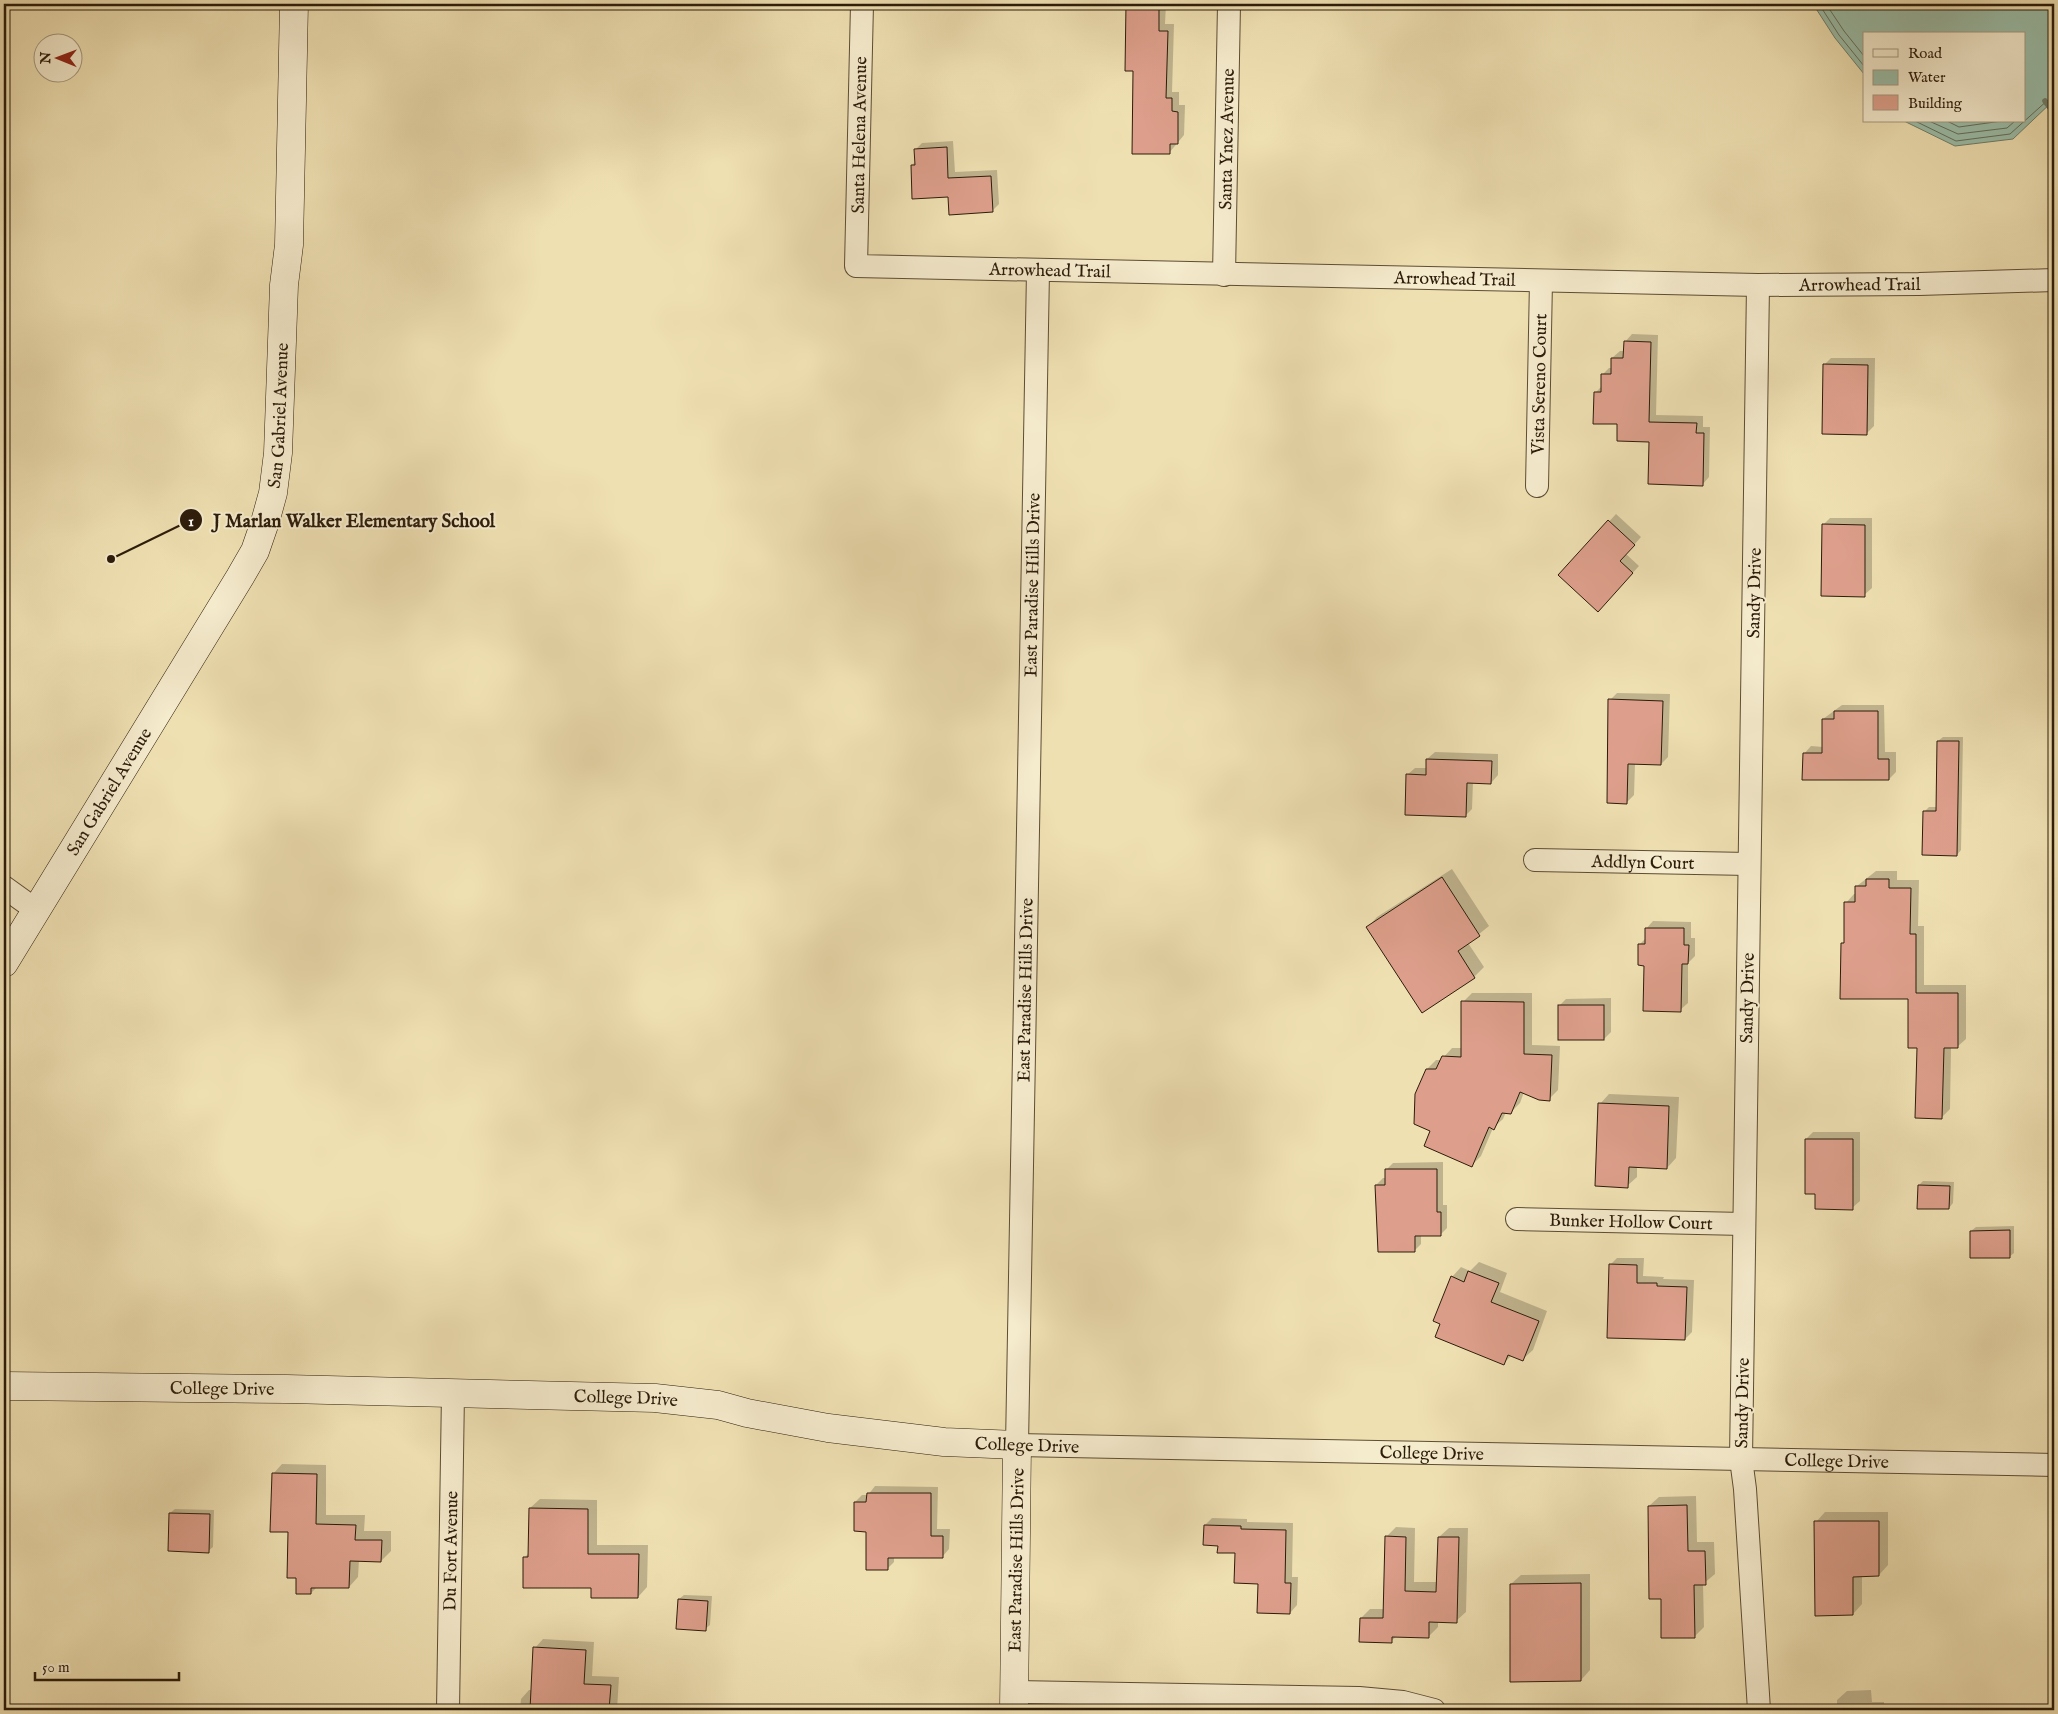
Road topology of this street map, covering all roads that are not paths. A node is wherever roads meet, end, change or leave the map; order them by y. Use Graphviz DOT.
graph roads {
  1 [pos="294,4"];
  2 [pos="862,4"];
  3 [pos="1230,4"];
  4 [pos="856,266"];
  5 [pos="1038,270"];
  6 [pos="1224,275"];
  7 [pos="2054,280"];
  8 [pos="1541,281"];
  9 [pos="1758,285"];
  10 [pos="1537,486"];
  11 [pos="1535,860"];
  12 [pos="1750,864"];
  13 [pos="4,887"];
  14 [pos="36,910"];
  15 [pos="4,962"];
  16 [pos="1518,1219"];
  17 [pos="1744,1224"];
  18 [pos="4,1386"];
  19 [pos="452,1393"];
  20 [pos="1018,1445"];
  21 [pos="1741,1459"];
  22 [pos="2054,1465"];
  23 [pos="1014,1701"];
  24 [pos="1358,1704"];
  25 [pos="448,1710"];
  26 [pos="1434,1710"];
  27 [pos="1758,1710"];
  1 -- 14 [label="main road, San Gabriel Avenue"];
  2 -- 4 [label="street, Santa Helena Avenue"];
  3 -- 6 [label="street, Santa Ynez Avenue"];
  4 -- 5 [label="street, Arrowhead Trail"];
  5 -- 6 [label="street, Arrowhead Trail"];
  5 -- 20 [label="street, East Paradise Hills Drive"];
  6 -- 8 [label="street, Arrowhead Trail"];
  7 -- 9 [label="street, Arrowhead Trail"];
  8 -- 9 [label="street, Arrowhead Trail"];
  8 -- 10 [label="street, Vista Sereno Court"];
  9 -- 12 [label="street, Sandy Drive"];
  11 -- 12 [label="street, Addlyn Court"];
  12 -- 17 [label="street, Sandy Drive"];
  13 -- 14 [label="street"];
  14 -- 15 [label="main road, San Gabriel Avenue"];
  16 -- 17 [label="street, Bunker Hollow Court"];
  17 -- 21 [label="street, Sandy Drive"];
  18 -- 19 [label="main road, College Drive"];
  19 -- 20 [label="main road, College Drive"];
  19 -- 25 [label="street, Du Fort Avenue"];
  20 -- 21 [label="street, College Drive"];
  20 -- 23 [label="main road, East Paradise Hills Drive"];
  21 -- 22 [label="street, College Drive"];
  21 -- 27 [label="street, Sandy Drive"];
  23 -- 24 [label="street"];
  24 -- 26 [label="street"];
}
